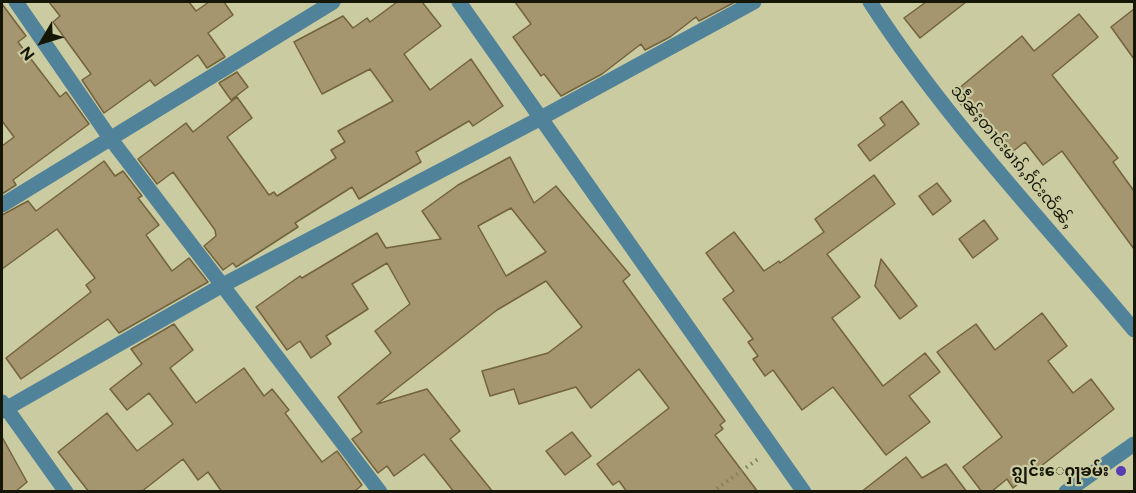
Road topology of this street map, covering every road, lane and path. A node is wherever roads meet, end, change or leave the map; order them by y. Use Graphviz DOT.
graph roads {
  1 [pos="16,2"];
  2 [pos="333,2"];
  3 [pos="459,2"];
  4 [pos="754,2"];
  5 [pos="870,2"];
  6 [pos="541,118"];
  7 [pos="110,138"];
  8 [pos="2,205"];
  9 [pos="221,286"];
  10 [pos="1134,330"];
  11 [pos="3,407"];
  12 [pos="1134,444"];
  13 [pos="772,449"];
  14 [pos="66,492"];
  15 [pos="380,492"];
  16 [pos="712,492"];
  17 [pos="804,492"];
  18 [pos="1066,492"];
  1 -- 7 [label="street"];
  2 -- 7 [label="street"];
  3 -- 6 [label="street"];
  4 -- 6 [label="street"];
  5 -- 10 [label="street, သဵၼ်ႈတၢင်းမၢၵ်ႇၵႅင်းၸႅၼ်ႇ"];
  6 -- 9 [label="street"];
  6 -- 13 [label="street"];
  7 -- 8 [label="street"];
  7 -- 9 [label="street"];
  9 -- 11 [label="street"];
  9 -- 15 [label="street"];
  11 -- 14 [label="street"];
  12 -- 18 [label="street"];
  13 -- 16 [label="path"];
  13 -- 17 [label="street"];
}
